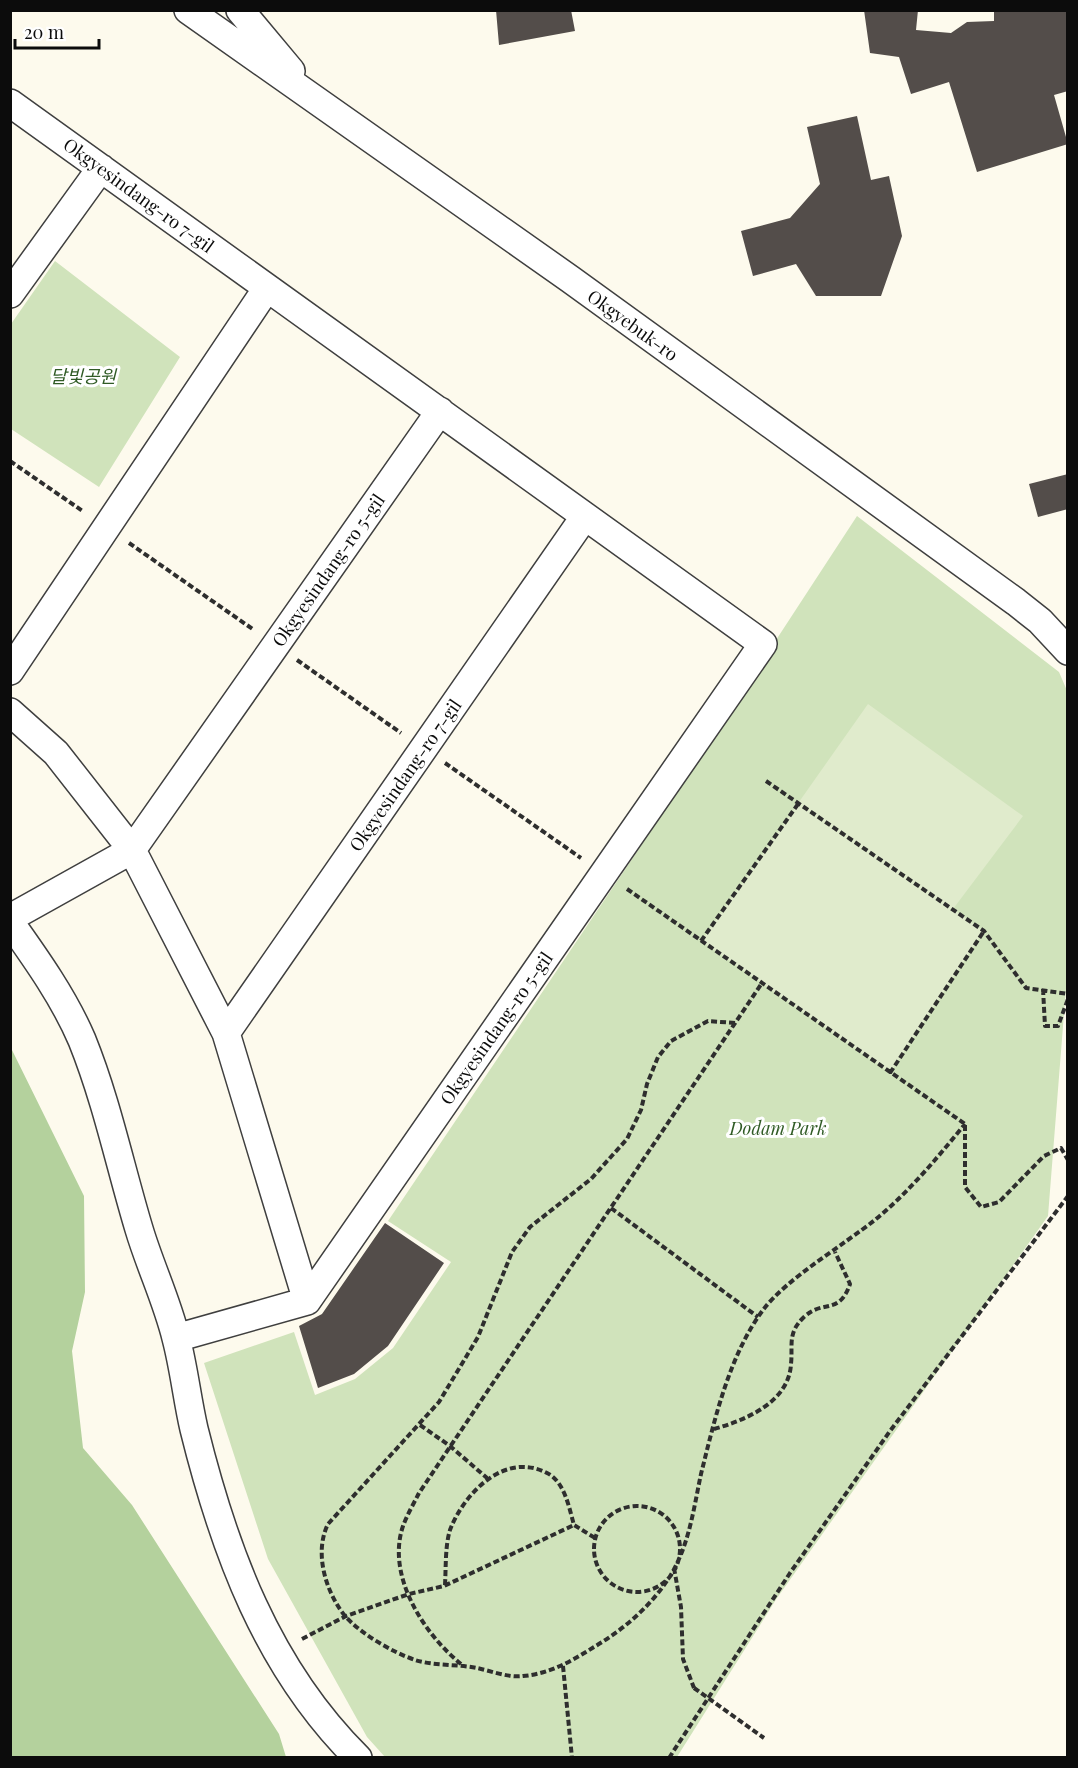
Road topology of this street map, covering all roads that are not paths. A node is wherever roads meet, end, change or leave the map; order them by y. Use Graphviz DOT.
graph roads {
  1 [pos="188,10"];
  2 [pos="240,10"];
  3 [pos="317,101"];
  4 [pos="10,103"];
  5 [pos="101,168"];
  6 [pos="267,288"];
  7 [pos="10,294"];
  8 [pos="440,411"];
  9 [pos="585,516"];
  10 [pos="764,644"];
  11 [pos="1068,651"];
  12 [pos="10,671"];
  13 [pos="10,712"];
  14 [pos="132,850"];
  15 [pos="10,920"];
  16 [pos="226,1033"];
  17 [pos="307,1301"];
  18 [pos="176,1338"];
  19 [pos="358,1758"];
  1 -- 3 [label="street, Okgyebuk-ro"];
  2 -- 3 [label="street"];
  3 -- 11 [label="street, Okgyebuk-ro"];
  4 -- 5 [label="street, Okgyesindang-ro 7-gil"];
  5 -- 6 [label="street, Okgyesindang-ro 7-gil"];
  5 -- 7 [label="street"];
  6 -- 8 [label="street, Okgyesindang-ro 7-gil"];
  6 -- 12 [label="street"];
  8 -- 9 [label="street, Okgyesindang-ro 7-gil"];
  8 -- 14 [label="street, Okgyesindang-ro 5-gil"];
  9 -- 10 [label="street, Okgyesindang-ro 7-gil"];
  9 -- 16 [label="street, Okgyesindang-ro 7-gil"];
  10 -- 17 [label="street, Okgyesindang-ro 5-gil"];
  13 -- 14 [label="street"];
  14 -- 15 [label="street, Okgyesindang-ro 5-gil"];
  14 -- 16 [label="street"];
  15 -- 18 [label="street, Okgyesindang-ro 5-gil"];
  16 -- 17 [label="street"];
  17 -- 18 [label="street"];
  18 -- 19 [label="street, Okgyesindang-ro 5-gil"];
}
